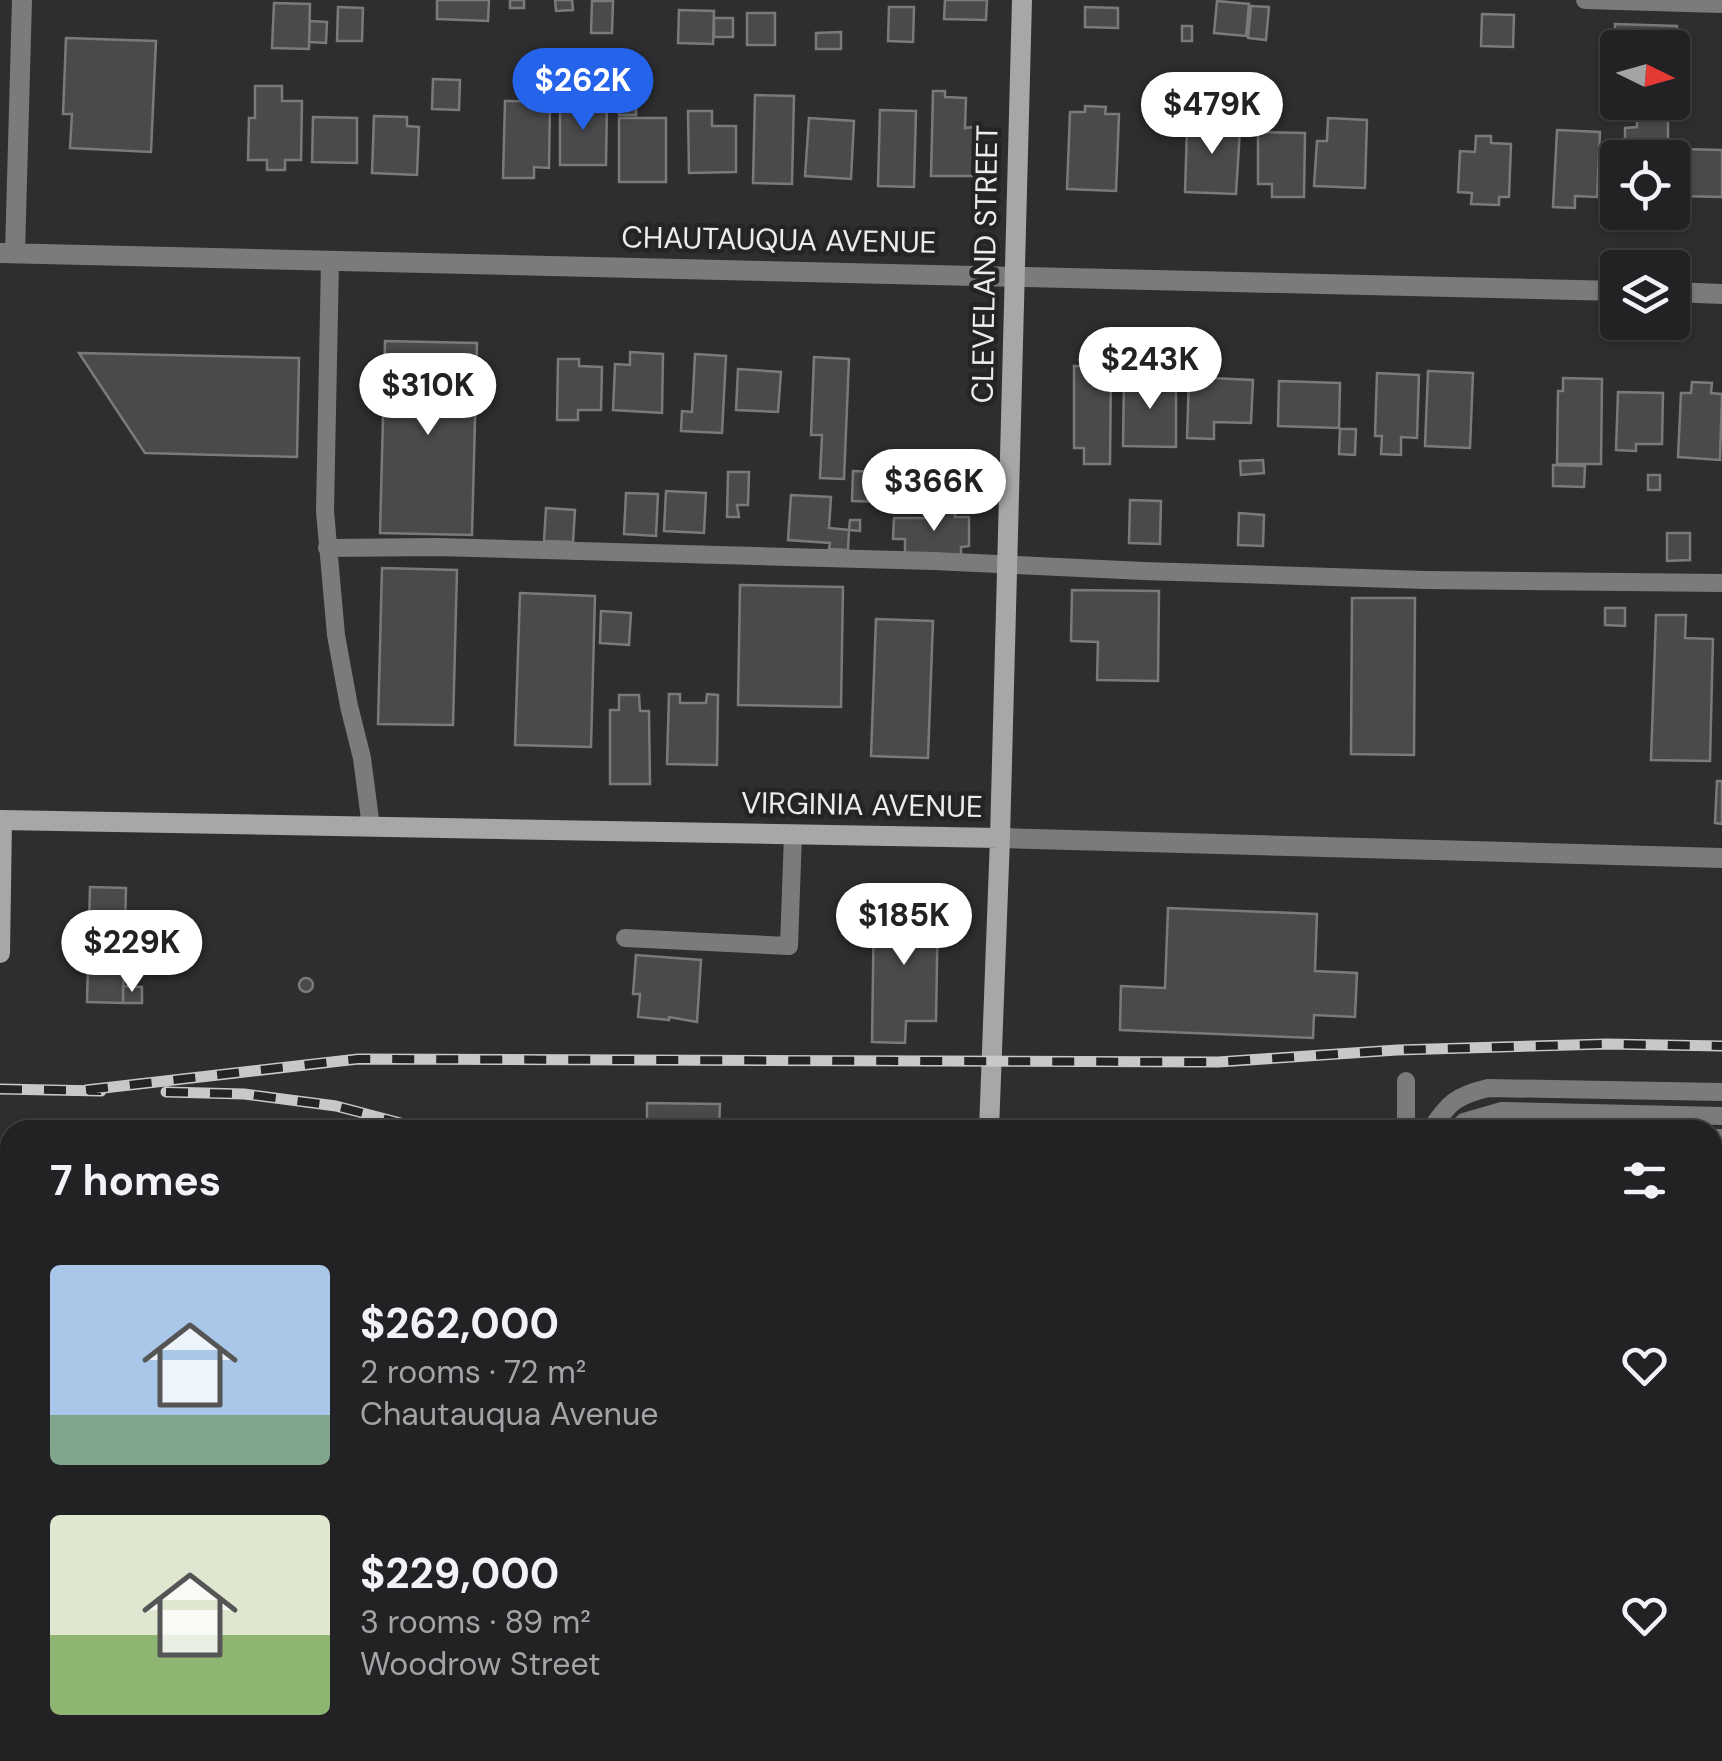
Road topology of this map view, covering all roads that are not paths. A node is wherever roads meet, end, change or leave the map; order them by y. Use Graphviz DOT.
graph roads {
  1 [pos="22,0"];
  2 [pos="1022,0"];
  3 [pos="1586,0"];
  4 [pos="1722,4"];
  5 [pos="8,253"];
  6 [pos="330,260"];
  7 [pos="1015,276"];
  8 [pos="1600,291"];
  9 [pos="1690,293"];
  10 [pos="1722,294"];
  11 [pos="327,548"];
  12 [pos="1008,564"];
  13 [pos="1722,583"];
  14 [pos="1,820"];
  15 [pos="372,827"];
  16 [pos="793,834"];
  17 [pos="1000,838"];
  18 [pos="1722,858"];
  19 [pos="625,938"];
  20 [pos="0,953"];
  21 [pos="1406,1082"];
  22 [pos="1722,1092"];
  23 [pos="1722,1116"];
  24 [pos="989,1120"];
  25 [pos="1406,1120"];
  26 [pos="1437,1120"];
  27 [pos="1470,1120"];
  1 -- 5 [label="street"];
  2 -- 7 [label="street, CLEVELAND STREET"];
  3 -- 4 [label="lane"];
  5 -- 6 [label="street, CHAUTAUQUA AVENUE"];
  6 -- 7 [label="street, CHAUTAUQUA AVENUE"];
  6 -- 11 [label="lane"];
  7 -- 8 [label="street, CHAUTAUQUA AVENUE"];
  7 -- 12 [label="street, CLEVELAND STREET"];
  9 -- 10 [label="street"];
  11 -- 12 [label="lane"];
  11 -- 15 [label="lane"];
  12 -- 13 [label="lane"];
  12 -- 17 [label="street, CLEVELAND STREET"];
  14 -- 15 [label="street, VIRGINIA AVENUE"];
  14 -- 20 [label="street"];
  15 -- 16 [label="street, VIRGINIA AVENUE"];
  16 -- 17 [label="street, VIRGINIA AVENUE"];
  16 -- 19 [label="lane"];
  17 -- 18 [label="street, VIRGINIA AVENUE"];
  17 -- 24 [label="street, CLEVELAND STREET"];
  21 -- 25 [label="lane"];
  22 -- 26 [label="lane"];
  23 -- 27 [label="lane"];
}
